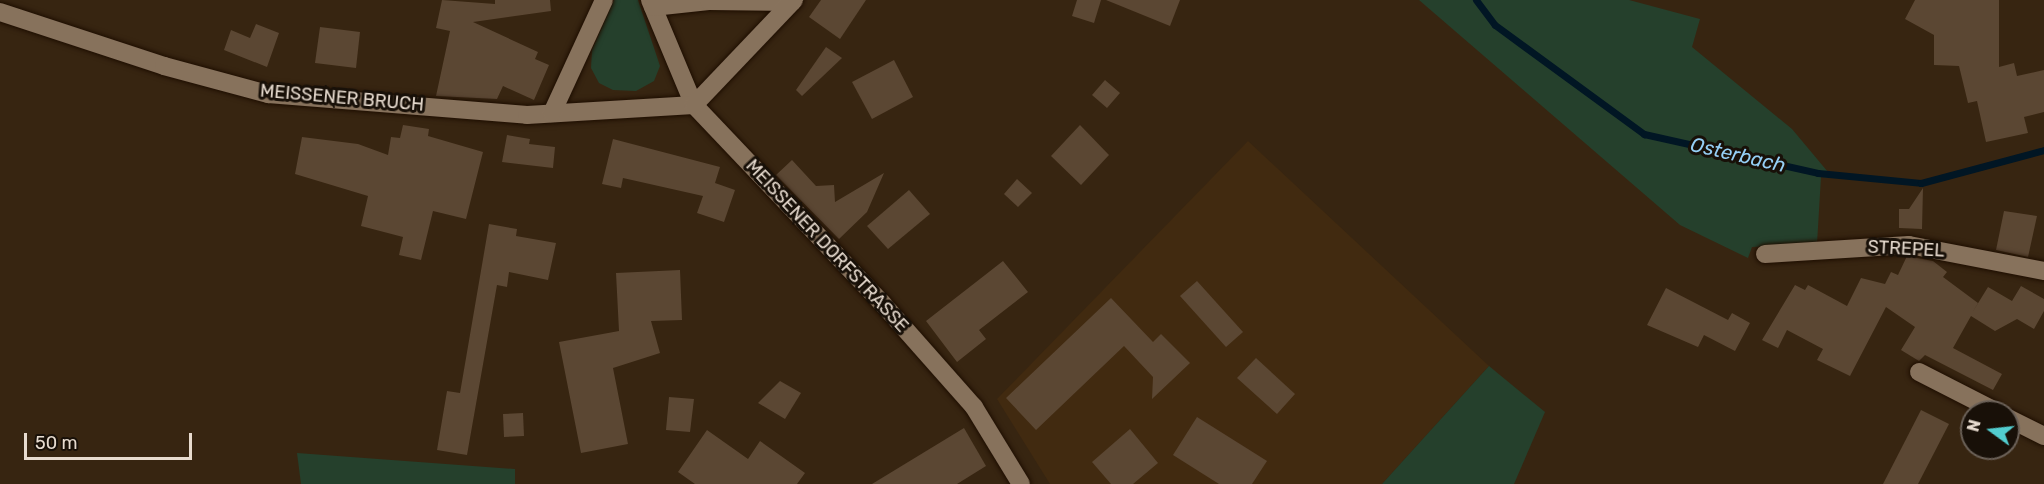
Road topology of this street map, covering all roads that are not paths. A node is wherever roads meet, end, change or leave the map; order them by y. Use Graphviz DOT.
graph roads {
  1 [pos="604,0"];
  2 [pos="793,1"];
  3 [pos="652,4"];
  4 [pos="0,12"];
  5 [pos="694,105"];
  6 [pos="552,113"];
  7 [pos="1765,254"];
  8 [pos="2044,271"];
  9 [pos="1919,372"];
  10 [pos="1973,400"];
  11 [pos="2020,424"];
  12 [pos="2044,436"];
  13 [pos="1021,484"];
  1 -- 6 [label="street"];
  2 -- 3 [label="street"];
  2 -- 5 [label="street"];
  3 -- 5 [label="street, MEISSENER DORFSTRASSE"];
  4 -- 6 [label="street, MEISSENER BRUCH"];
  5 -- 6 [label="street, MEISSENER BRUCH"];
  5 -- 13 [label="street, MEISSENER DORFSTRASSE"];
  7 -- 8 [label="street, STREPEL"];
  9 -- 10 [label="street"];
  11 -- 12 [label="street"];
}
